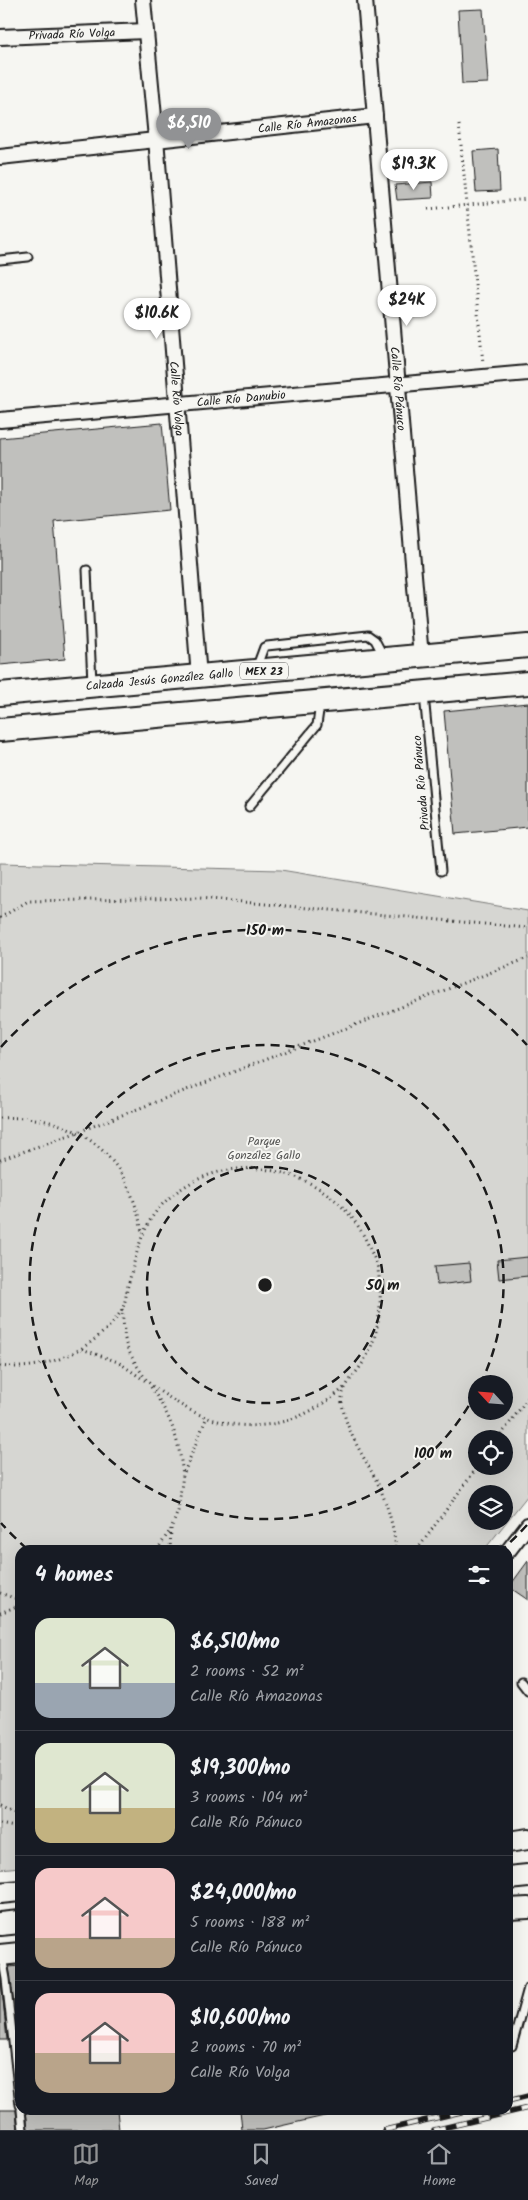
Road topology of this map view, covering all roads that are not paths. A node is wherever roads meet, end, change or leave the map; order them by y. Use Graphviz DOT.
graph roads {
  1 [pos="143,0"];
  2 [pos="365,0"];
  3 [pos="146,31"];
  4 [pos="0,37"];
  5 [pos="375,116"];
  6 [pos="156,138"];
  7 [pos="0,157"];
  8 [pos="28,257"];
  9 [pos="0,260"];
  10 [pos="528,373"];
  11 [pos="398,384"];
  12 [pos="177,404"];
  13 [pos="0,420"];
  14 [pos="87,570"];
  15 [pos="528,646"];
  16 [pos="422,657"];
  17 [pos="199,677"];
  18 [pos="528,683"];
  19 [pos="92,686"];
  20 [pos="423,692"];
  21 [pos="0,694"];
  22 [pos="321,701"];
  23 [pos="0,730"];
  24 [pos="249,807"];
  25 [pos="440,871"];
  26 [pos="528,1525"];
  27 [pos="513,1545"];
  28 [pos="521,1682"];
  29 [pos="528,1691"];
  30 [pos="528,1840"];
  31 [pos="513,1842"];
  32 [pos="528,1876"];
  33 [pos="513,1878"];
  34 [pos="15,1892"];
  35 [pos="0,1893"];
  36 [pos="528,1908"];
  37 [pos="513,1909"];
  38 [pos="15,1922"];
  39 [pos="0,1924"];
  40 [pos="7,1954"];
  41 [pos="528,1988"];
  42 [pos="513,2042"];
  43 [pos="15,2059"];
  44 [pos="22,2115"];
  45 [pos="23,2130"];
  1 -- 3 [label="street, Calle Río Volga"];
  2 -- 5 [label="street, Calle Río Pánuco"];
  3 -- 4 [label="street, Privada Río Volga"];
  3 -- 6 [label="street, Calle Río Volga"];
  5 -- 6 [label="street, Calle Río Amazonas"];
  5 -- 11 [label="street, Calle Río Pánuco"];
  6 -- 7 [label="street, Calle Río Amazonas"];
  6 -- 12 [label="street, Calle Río Volga"];
  8 -- 9 [label="lane"];
  10 -- 11 [label="street, Calle Río Danubio"];
  11 -- 12 [label="street, Calle Río Danubio"];
  11 -- 16 [label="street, Calle Río Pánuco"];
  12 -- 13 [label="street, Calle Río Danubio"];
  12 -- 17 [label="street, Calle Río Volga"];
  14 -- 19 [label="lane"];
  15 -- 16 [label="main road, Calzada Jesús González Gallo / MEX 23"];
  16 -- 17 [label="main road, Calzada Jesús González Gallo / MEX 23"];
  17 -- 19 [label="main road, Calzada Jesús González Gallo / MEX 23"];
  18 -- 20 [label="main road"];
  19 -- 21 [label="main road, Calzada Jesús González Gallo / MEX 23"];
  20 -- 22 [label="main road"];
  20 -- 25 [label="lane, Privada Río Pánuco"];
  22 -- 23 [label="main road"];
  22 -- 24 [label="lane"];
  26 -- 27 [label="street"];
  28 -- 29 [label="lane"];
  30 -- 31 [label="main road"];
  32 -- 33 [label="main road"];
  34 -- 35 [label="main road"];
  36 -- 37 [label="main road"];
  38 -- 39 [label="main road"];
  40 -- 43 [label="lane"];
  41 -- 42 [label="lane"];
  44 -- 45 [label="lane"];
}
